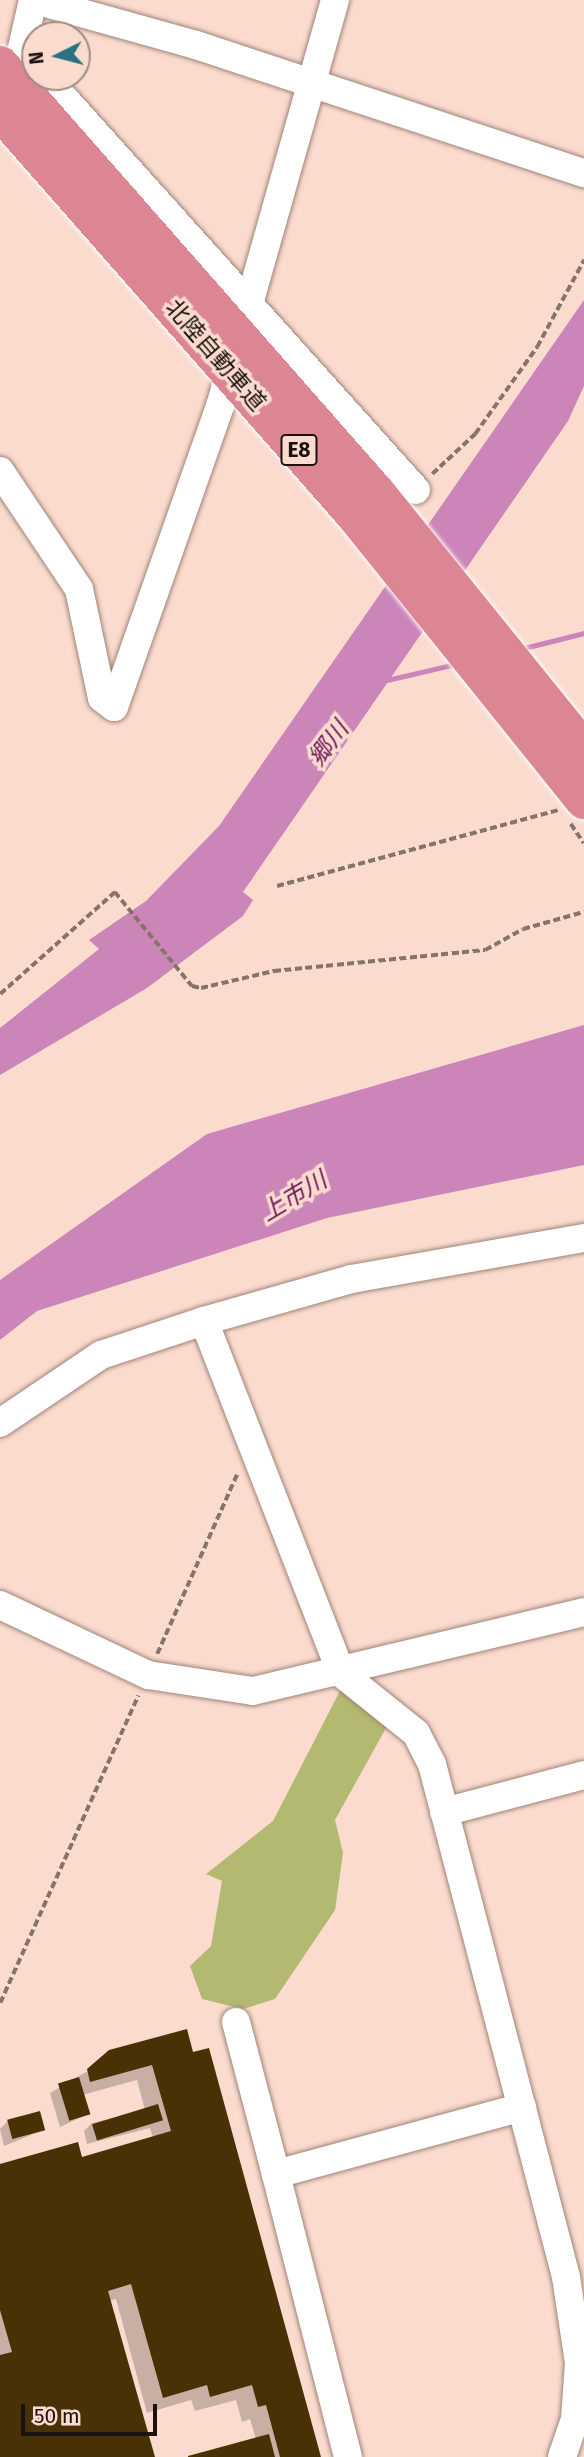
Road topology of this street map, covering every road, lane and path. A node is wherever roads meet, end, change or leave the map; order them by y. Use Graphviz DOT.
graph roads {
  1 [pos="34,0"];
  2 [pos="335,0"];
  3 [pos="20,63"];
  4 [pos="312,85"];
  5 [pos="59,91"];
  6 [pos="0,111"];
  7 [pos="0,128"];
  8 [pos="584,173"];
  9 [pos="584,260"];
  10 [pos="250,304"];
  11 [pos="0,471"];
  12 [pos="415,490"];
  13 [pos="584,750"];
  14 [pos="578,803"];
  15 [pos="277,886"];
  16 [pos="584,912"];
  17 [pos="0,994"];
  18 [pos="584,1238"];
  19 [pos="204,1321"];
  20 [pos="0,1423"];
  21 [pos="251,1442"];
  22 [pos="0,1605"];
  23 [pos="584,1612"];
  24 [pos="341,1673"];
  25 [pos="148,1675"];
  26 [pos="584,1775"];
  27 [pos="444,1812"];
  28 [pos="0,2003"];
  29 [pos="236,2022"];
  30 [pos="522,2107"];
  31 [pos="276,2174"];
  32 [pos="580,2403"];
  33 [pos="348,2457"];
  34 [pos="562,2457"];
  1 -- 3 [label="street"];
  1 -- 4 [label="street"];
  2 -- 4 [label="street"];
  3 -- 7 [label="street"];
  3 -- 13 [label="highway, 北陸自動車道 / E8, bridge"];
  4 -- 8 [label="street"];
  4 -- 10 [label="street"];
  5 -- 10 [label="street"];
  6 -- 14 [label="highway, 北陸自動車道 / E8, bridge"];
  9 -- 12 [label="path"];
  10 -- 11 [label="street"];
  10 -- 12 [label="street"];
  14 -- 15 [label="path"];
  16 -- 17 [label="path"];
  18 -- 19 [label="street"];
  19 -- 20 [label="street"];
  19 -- 21 [label="street"];
  21 -- 24 [label="street"];
  21 -- 25 [label="path"];
  22 -- 25 [label="street"];
  23 -- 24 [label="street"];
  24 -- 25 [label="street"];
  24 -- 27 [label="street"];
  25 -- 28 [label="path"];
  26 -- 27 [label="street"];
  27 -- 30 [label="street"];
  29 -- 31 [label="street"];
  30 -- 31 [label="street"];
  30 -- 32 [label="street"];
  31 -- 33 [label="street"];
  32 -- 34 [label="street"];
}
